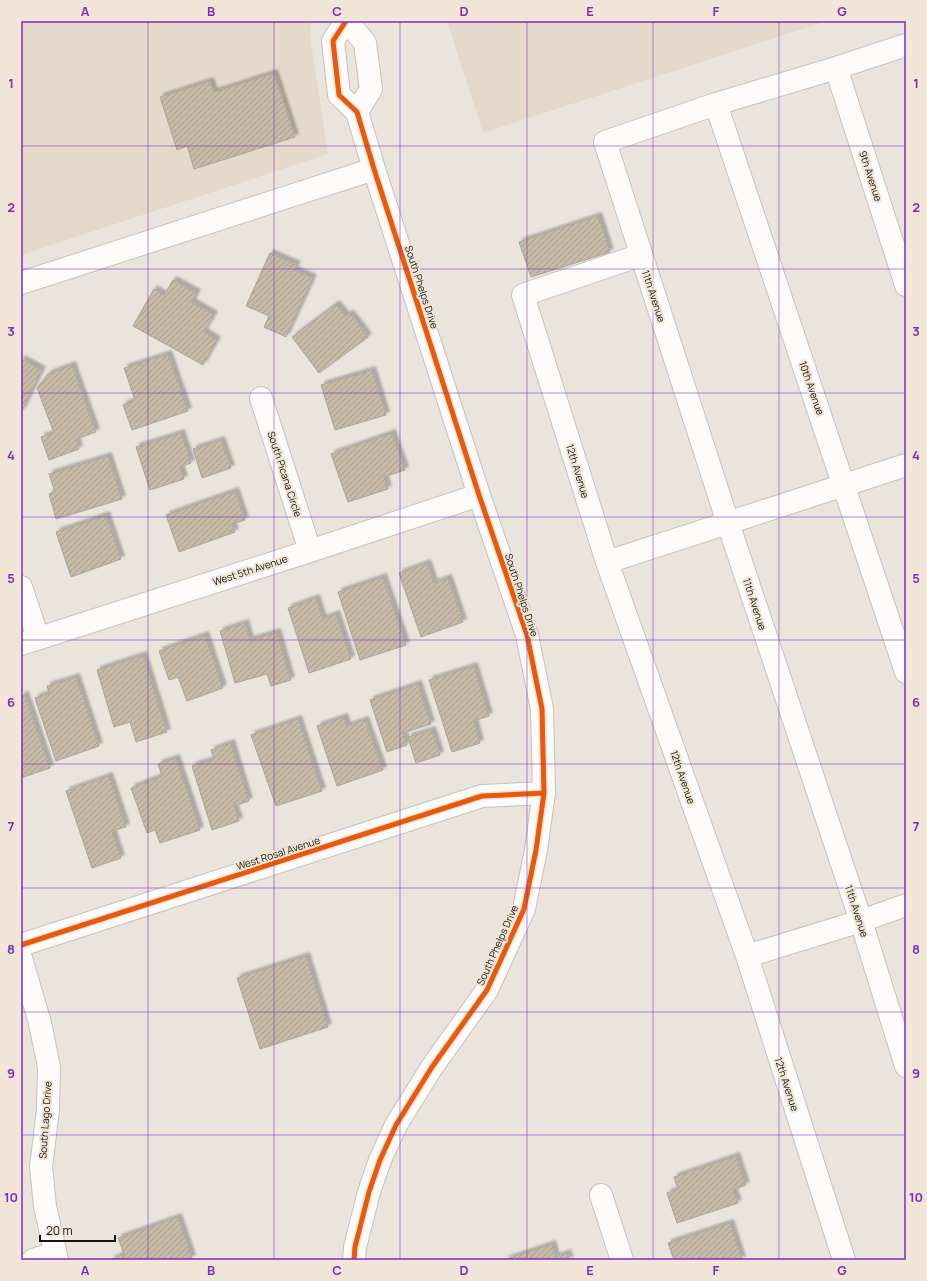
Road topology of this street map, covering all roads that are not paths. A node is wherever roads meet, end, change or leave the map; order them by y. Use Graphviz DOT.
graph roads {
  1 [pos="347,21"];
  2 [pos="906,45"];
  3 [pos="836,68"];
  4 [pos="716,104"];
  5 [pos="357,112"];
  6 [pos="374,169"];
  7 [pos="641,256"];
  8 [pos="21,283"];
  9 [pos="906,285"];
  10 [pos="261,398"];
  11 [pos="906,465"];
  12 [pos="844,485"];
  13 [pos="479,495"];
  14 [pos="728,523"];
  15 [pos="310,551"];
  16 [pos="607,562"];
  17 [pos="21,587"];
  18 [pos="29,641"];
  19 [pos="906,672"];
  20 [pos="544,793"];
  21 [pos="906,905"];
  22 [pos="861,921"];
  23 [pos="21,946"];
  24 [pos="746,956"];
  25 [pos="21,958"];
  26 [pos="906,1066"];
  27 [pos="601,1195"];
  28 [pos="56,1257"];
  29 [pos="33,1260"];
  30 [pos="354,1260"];
  31 [pos="622,1260"];
  32 [pos="844,1260"];
  1 -- 5 [label="street"];
  1 -- 5 [label="street"];
  2 -- 3 [label="street"];
  3 -- 4 [label="street"];
  3 -- 9 [label="street, 9th Avenue"];
  4 -- 7 [label="street, 11th Avenue"];
  4 -- 12 [label="street, 10th Avenue"];
  5 -- 6 [label="street, South Phelps Drive"];
  6 -- 8 [label="street"];
  6 -- 13 [label="street, South Phelps Drive"];
  7 -- 14 [label="street, 11th Avenue"];
  7 -- 16 [label="street, 12th Avenue"];
  10 -- 15 [label="street, South Picana Circle"];
  11 -- 12 [label="street"];
  12 -- 14 [label="street"];
  12 -- 19 [label="street, 10th Avenue"];
  13 -- 15 [label="street, West 5th Avenue"];
  13 -- 20 [label="street, South Phelps Drive"];
  14 -- 16 [label="street"];
  14 -- 22 [label="street, 11th Avenue"];
  15 -- 18 [label="street, West 5th Avenue"];
  16 -- 24 [label="street, 12th Avenue"];
  17 -- 18 [label="street"];
  20 -- 23 [label="street, West Rosal Avenue"];
  20 -- 30 [label="street, South Phelps Drive"];
  21 -- 22 [label="street"];
  22 -- 24 [label="street"];
  22 -- 26 [label="street, 11th Avenue"];
  24 -- 32 [label="street, 12th Avenue"];
  25 -- 28 [label="street, South Lago Drive"];
  27 -- 31 [label="street"];
  28 -- 29 [label="street"];
}
